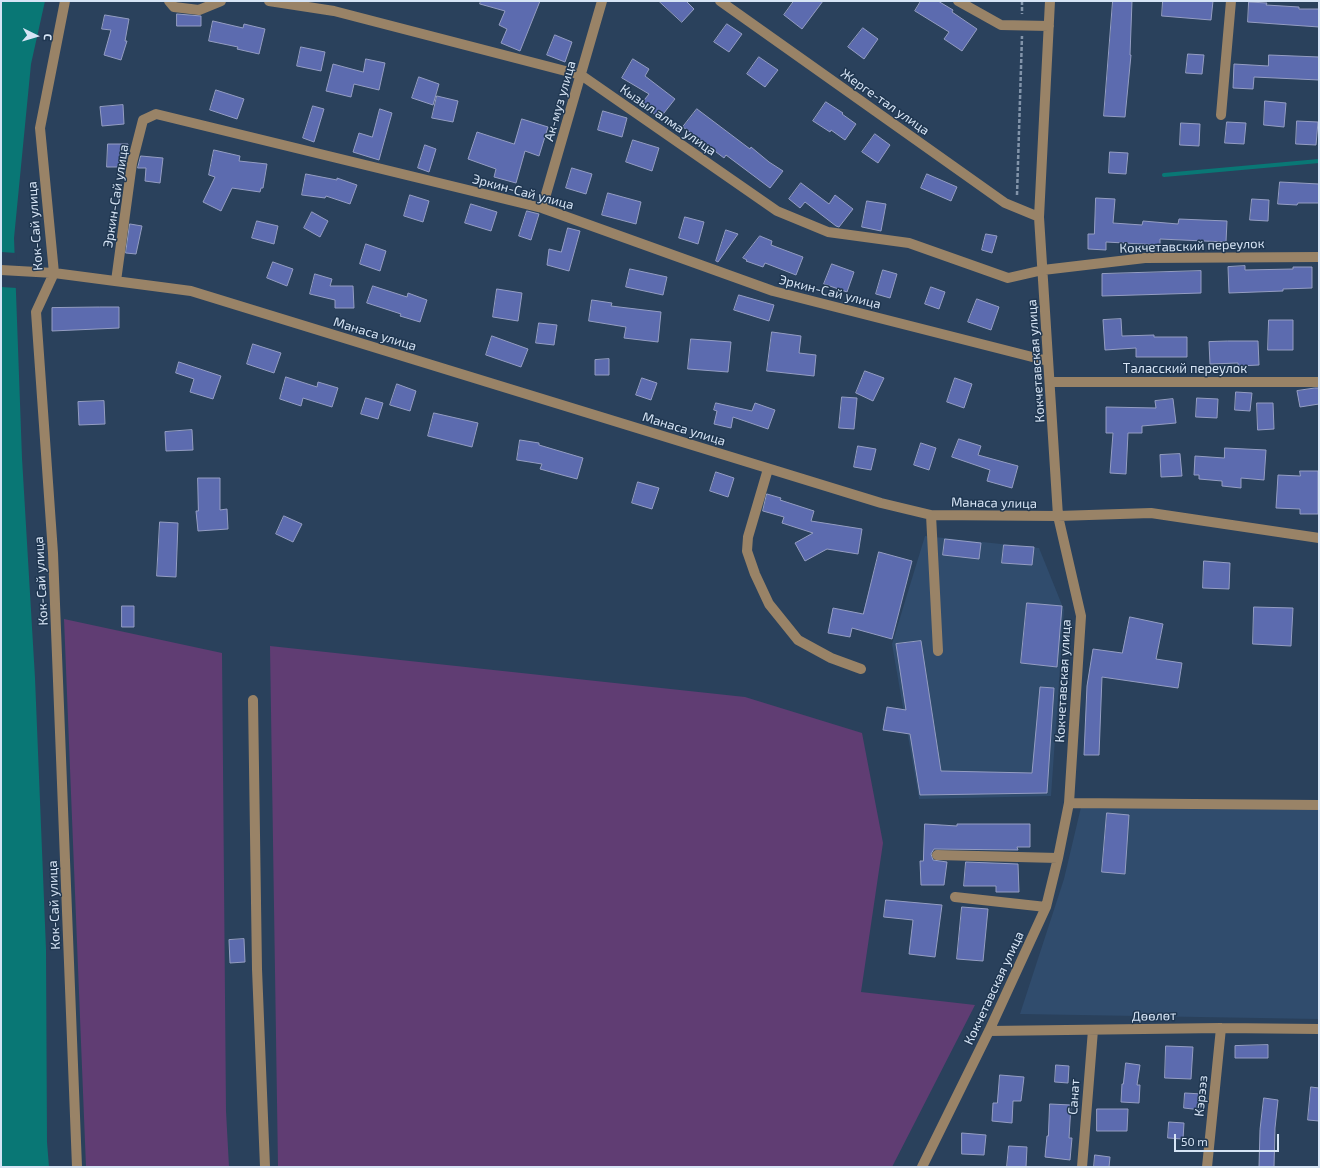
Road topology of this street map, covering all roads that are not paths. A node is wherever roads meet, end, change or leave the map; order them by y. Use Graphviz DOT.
graph roads {
  1 [pos="65,1"];
  2 [pos="169,1"];
  3 [pos="221,1"];
  4 [pos="269,1"];
  5 [pos="602,1"];
  6 [pos="720,1"];
  7 [pos="958,1"];
  8 [pos="1050,1"];
  9 [pos="1231,1"];
  10 [pos="1049,26"];
  11 [pos="581,75"];
  12 [pos="1221,115"];
  13 [pos="542,208"];
  14 [pos="1039,217"];
  15 [pos="1319,257"];
  16 [pos="1,270"];
  17 [pos="1043,270"];
  18 [pos="54,273"];
  19 [pos="116,281"];
  20 [pos="1048,361"];
  21 [pos="1051,382"];
  22 [pos="1319,382"];
  23 [pos="768,469"];
  24 [pos="931,515"];
  25 [pos="1058,516"];
  26 [pos="1319,538"];
  27 [pos="938,651"];
  28 [pos="862,669"];
  29 [pos="253,700"];
  30 [pos="1069,803"];
  31 [pos="1319,805"];
  32 [pos="937,855"];
  33 [pos="1058,858"];
  34 [pos="955,897"];
  35 [pos="1046,907"];
  36 [pos="1221,1028"];
  37 [pos="1319,1029"];
  38 [pos="1093,1030"];
  39 [pos="989,1031"];
  40 [pos="77,1167"];
  41 [pos="265,1167"];
  42 [pos="922,1167"];
  43 [pos="1082,1167"];
  44 [pos="1207,1167"];
  1 -- 18 [label="street, Кок-Сай улица"];
  2 -- 3 [label="street"];
  4 -- 11 [label="street, Кызыл алма улица"];
  5 -- 11 [label="street, Ак-муз улица"];
  6 -- 14 [label="street, Жерге-тал улица"];
  7 -- 10 [label="street"];
  8 -- 10 [label="street, Кокчетавская улица"];
  9 -- 12 [label="street"];
  10 -- 14 [label="street, Кокчетавская улица"];
  11 -- 13 [label="street, Ак-муз улица"];
  11 -- 17 [label="street, Кызыл алма улица"];
  13 -- 19 [label="street, Эркин-Сай улица"];
  13 -- 20 [label="street, Эркин-Сай улица"];
  14 -- 17 [label="street, Кокчетавская улица"];
  15 -- 17 [label="street, Кокчетавский переулок"];
  16 -- 18 [label="street, Манаса улица"];
  17 -- 20 [label="street, Кокчетавская улица"];
  18 -- 19 [label="street, Манаса улица"];
  18 -- 40 [label="street, Кок-Сай улица"];
  19 -- 23 [label="street, Манаса улица"];
  20 -- 21 [label="street, Кокчетавская улица"];
  21 -- 22 [label="street, Таласский переулок"];
  21 -- 25 [label="street, Кокчетавская улица"];
  23 -- 24 [label="street, Манаса улица"];
  23 -- 28 [label="street"];
  24 -- 25 [label="street, Манаса улица"];
  24 -- 27 [label="street"];
  25 -- 26 [label="street, Манаса улица"];
  25 -- 30 [label="street, Кокчетавская улица"];
  29 -- 41 [label="street"];
  30 -- 31 [label="street"];
  30 -- 33 [label="street, Кокчетавская улица"];
  32 -- 33 [label="street"];
  33 -- 35 [label="street, Кокчетавская улица"];
  34 -- 35 [label="street"];
  35 -- 39 [label="street, Кокчетавская улица"];
  36 -- 37 [label="street, Дөөлөт"];
  36 -- 38 [label="street, Дөөлөт"];
  36 -- 44 [label="street, Кэрээз"];
  38 -- 39 [label="street, Дөөлөт"];
  38 -- 43 [label="street, Санат"];
  39 -- 42 [label="street, Кокчетавская улица"];
}
